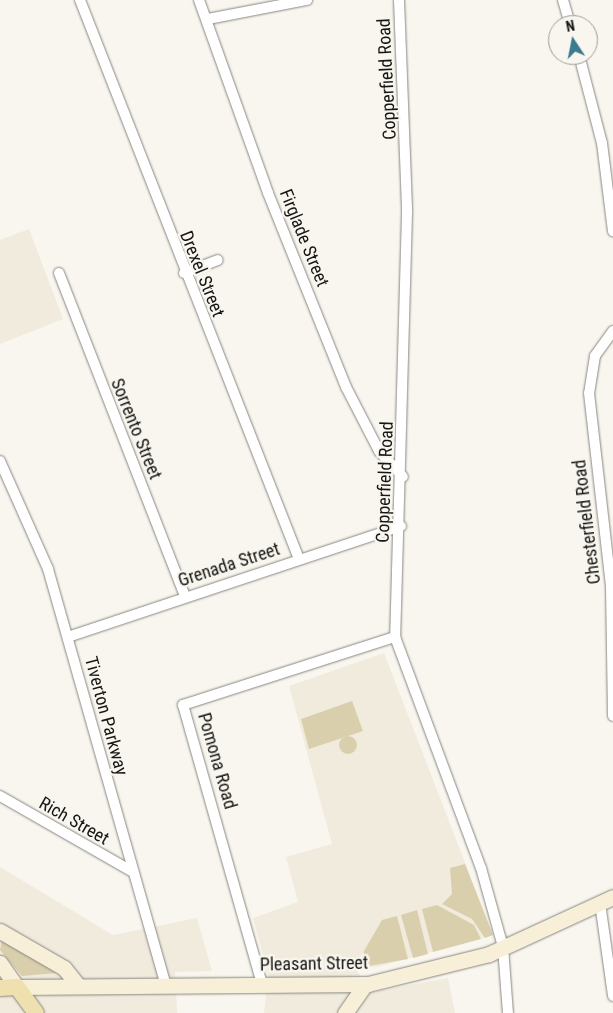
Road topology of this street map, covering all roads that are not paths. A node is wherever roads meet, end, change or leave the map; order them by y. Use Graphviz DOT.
graph roads {
  1 [pos="80,0"];
  2 [pos="199,0"];
  3 [pos="307,0"];
  4 [pos="400,0"];
  5 [pos="563,0"];
  6 [pos="567,15"];
  7 [pos="208,18"];
  8 [pos="582,65"];
  9 [pos="613,231"];
  10 [pos="218,260"];
  11 [pos="58,273"];
  12 [pos="184,273"];
  13 [pos="613,331"];
  14 [pos="0,461"];
  15 [pos="402,477"];
  16 [pos="401,526"];
  17 [pos="299,559"];
  18 [pos="611,573"];
  19 [pos="186,597"];
  20 [pos="68,636"];
  21 [pos="395,638"];
  22 [pos="613,716"];
  23 [pos="0,796"];
  24 [pos="134,872"];
  25 [pos="606,900"];
  26 [pos="0,931"];
  27 [pos="503,948"];
  28 [pos="0,963"];
  29 [pos="262,984"];
  30 [pos="365,984"];
  31 [pos="78,985"];
  32 [pos="166,985"];
  33 [pos="17,987"];
  34 [pos="0,988"];
  35 [pos="613,996"];
  36 [pos="36,1013"];
  37 [pos="345,1013"];
  38 [pos="508,1013"];
  1 -- 12 [label="street, Drexel Street"];
  2 -- 7 [label="street, Firglade Street"];
  3 -- 7 [label="street"];
  4 -- 15 [label="street, Copperfield Road"];
  5 -- 6 [label="street"];
  7 -- 15 [label="street, Firglade Street"];
  8 -- 9 [label="street"];
  10 -- 12 [label="street"];
  11 -- 19 [label="street, Sorrento Street"];
  12 -- 17 [label="street, Drexel Street"];
  13 -- 18 [label="street, Chesterfield Road"];
  14 -- 20 [label="street, Tiverton Parkway"];
  15 -- 16 [label="street, Copperfield Road"];
  16 -- 17 [label="street, Grenada Street"];
  16 -- 21 [label="street, Copperfield Road"];
  17 -- 19 [label="street, Grenada Street"];
  18 -- 22 [label="street, Chesterfield Road"];
  19 -- 20 [label="street, Grenada Street"];
  20 -- 24 [label="street, Tiverton Parkway"];
  21 -- 27 [label="street, Copperfield Road"];
  21 -- 29 [label="street, Pomona Road"];
  23 -- 24 [label="street, Rich Street"];
  24 -- 32 [label="street, Tiverton Parkway"];
  25 -- 27 [label="main road, Pleasant Street"];
  25 -- 35 [label="street"];
  26 -- 31 [label="main road"];
  27 -- 30 [label="main road, Pleasant Street"];
  27 -- 38 [label="street, Copperfield Road"];
  28 -- 33 [label="main road"];
  29 -- 30 [label="main road, Pleasant Street"];
  29 -- 32 [label="main road, Pleasant Street"];
  30 -- 37 [label="main road"];
  31 -- 32 [label="main road, Pleasant Street"];
  31 -- 33 [label="main road, Pleasant Street"];
  33 -- 34 [label="main road, Pleasant Street"];
  33 -- 36 [label="main road"];
}
